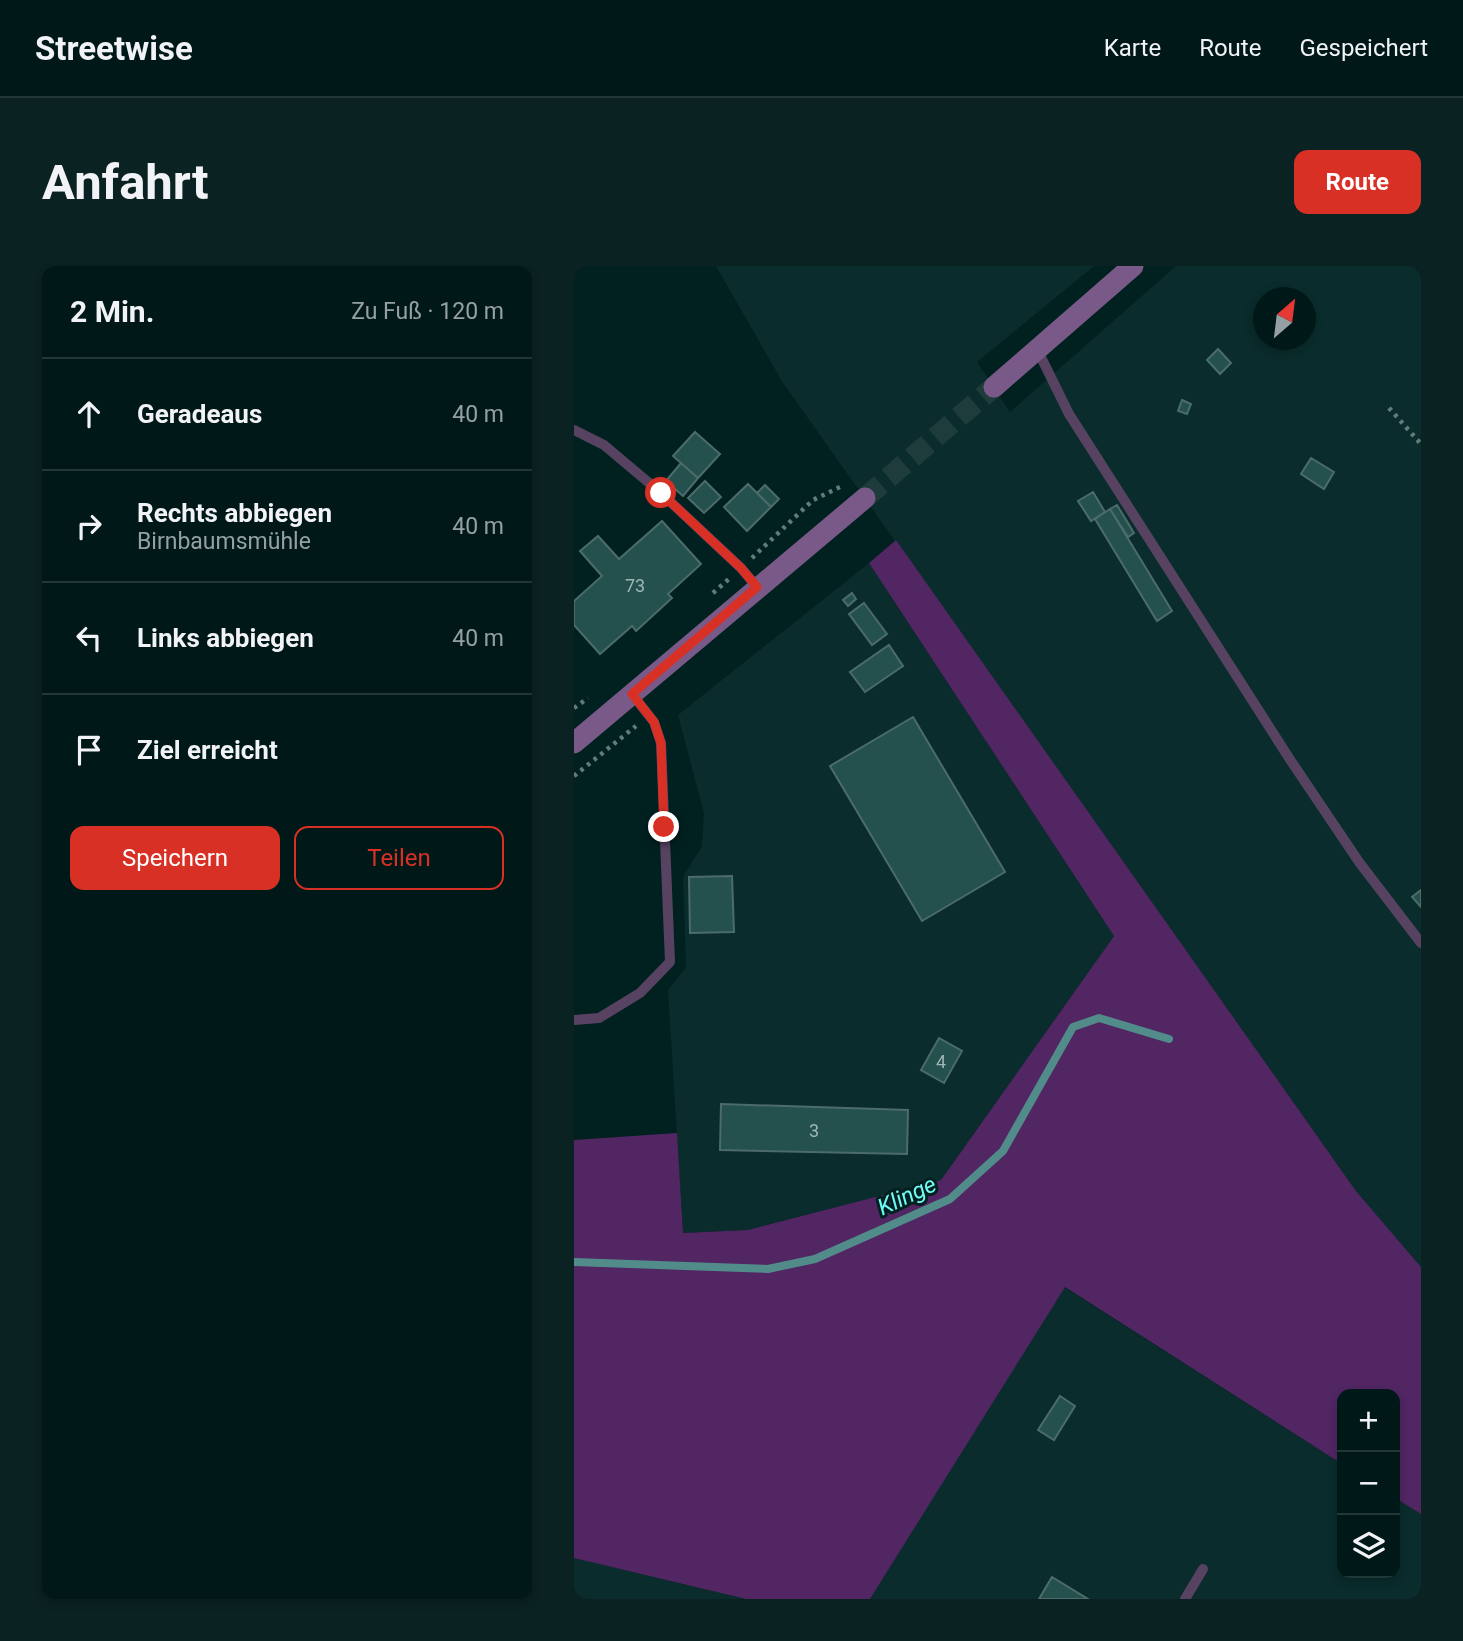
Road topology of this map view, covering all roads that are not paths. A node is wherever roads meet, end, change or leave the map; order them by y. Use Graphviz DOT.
graph roads {
  1 [pos="1133,266"];
  2 [pos="1037,349"];
  3 [pos="994,387"];
  4 [pos="574,430"];
  5 [pos="865,498"];
  6 [pos="757,587"];
  7 [pos="632,694"];
  8 [pos="574,743"];
  9 [pos="1421,943"];
  10 [pos="574,1020"];
  11 [pos="1203,1569"];
  12 [pos="1185,1599"];
  1 -- 2 [label="main road"];
  2 -- 3 [label="main road"];
  2 -- 9 [label="lane"];
  4 -- 6 [label="lane"];
  5 -- 6 [label="main road"];
  6 -- 7 [label="main road"];
  7 -- 8 [label="main road"];
  7 -- 10 [label="lane"];
  11 -- 12 [label="lane"];
}
